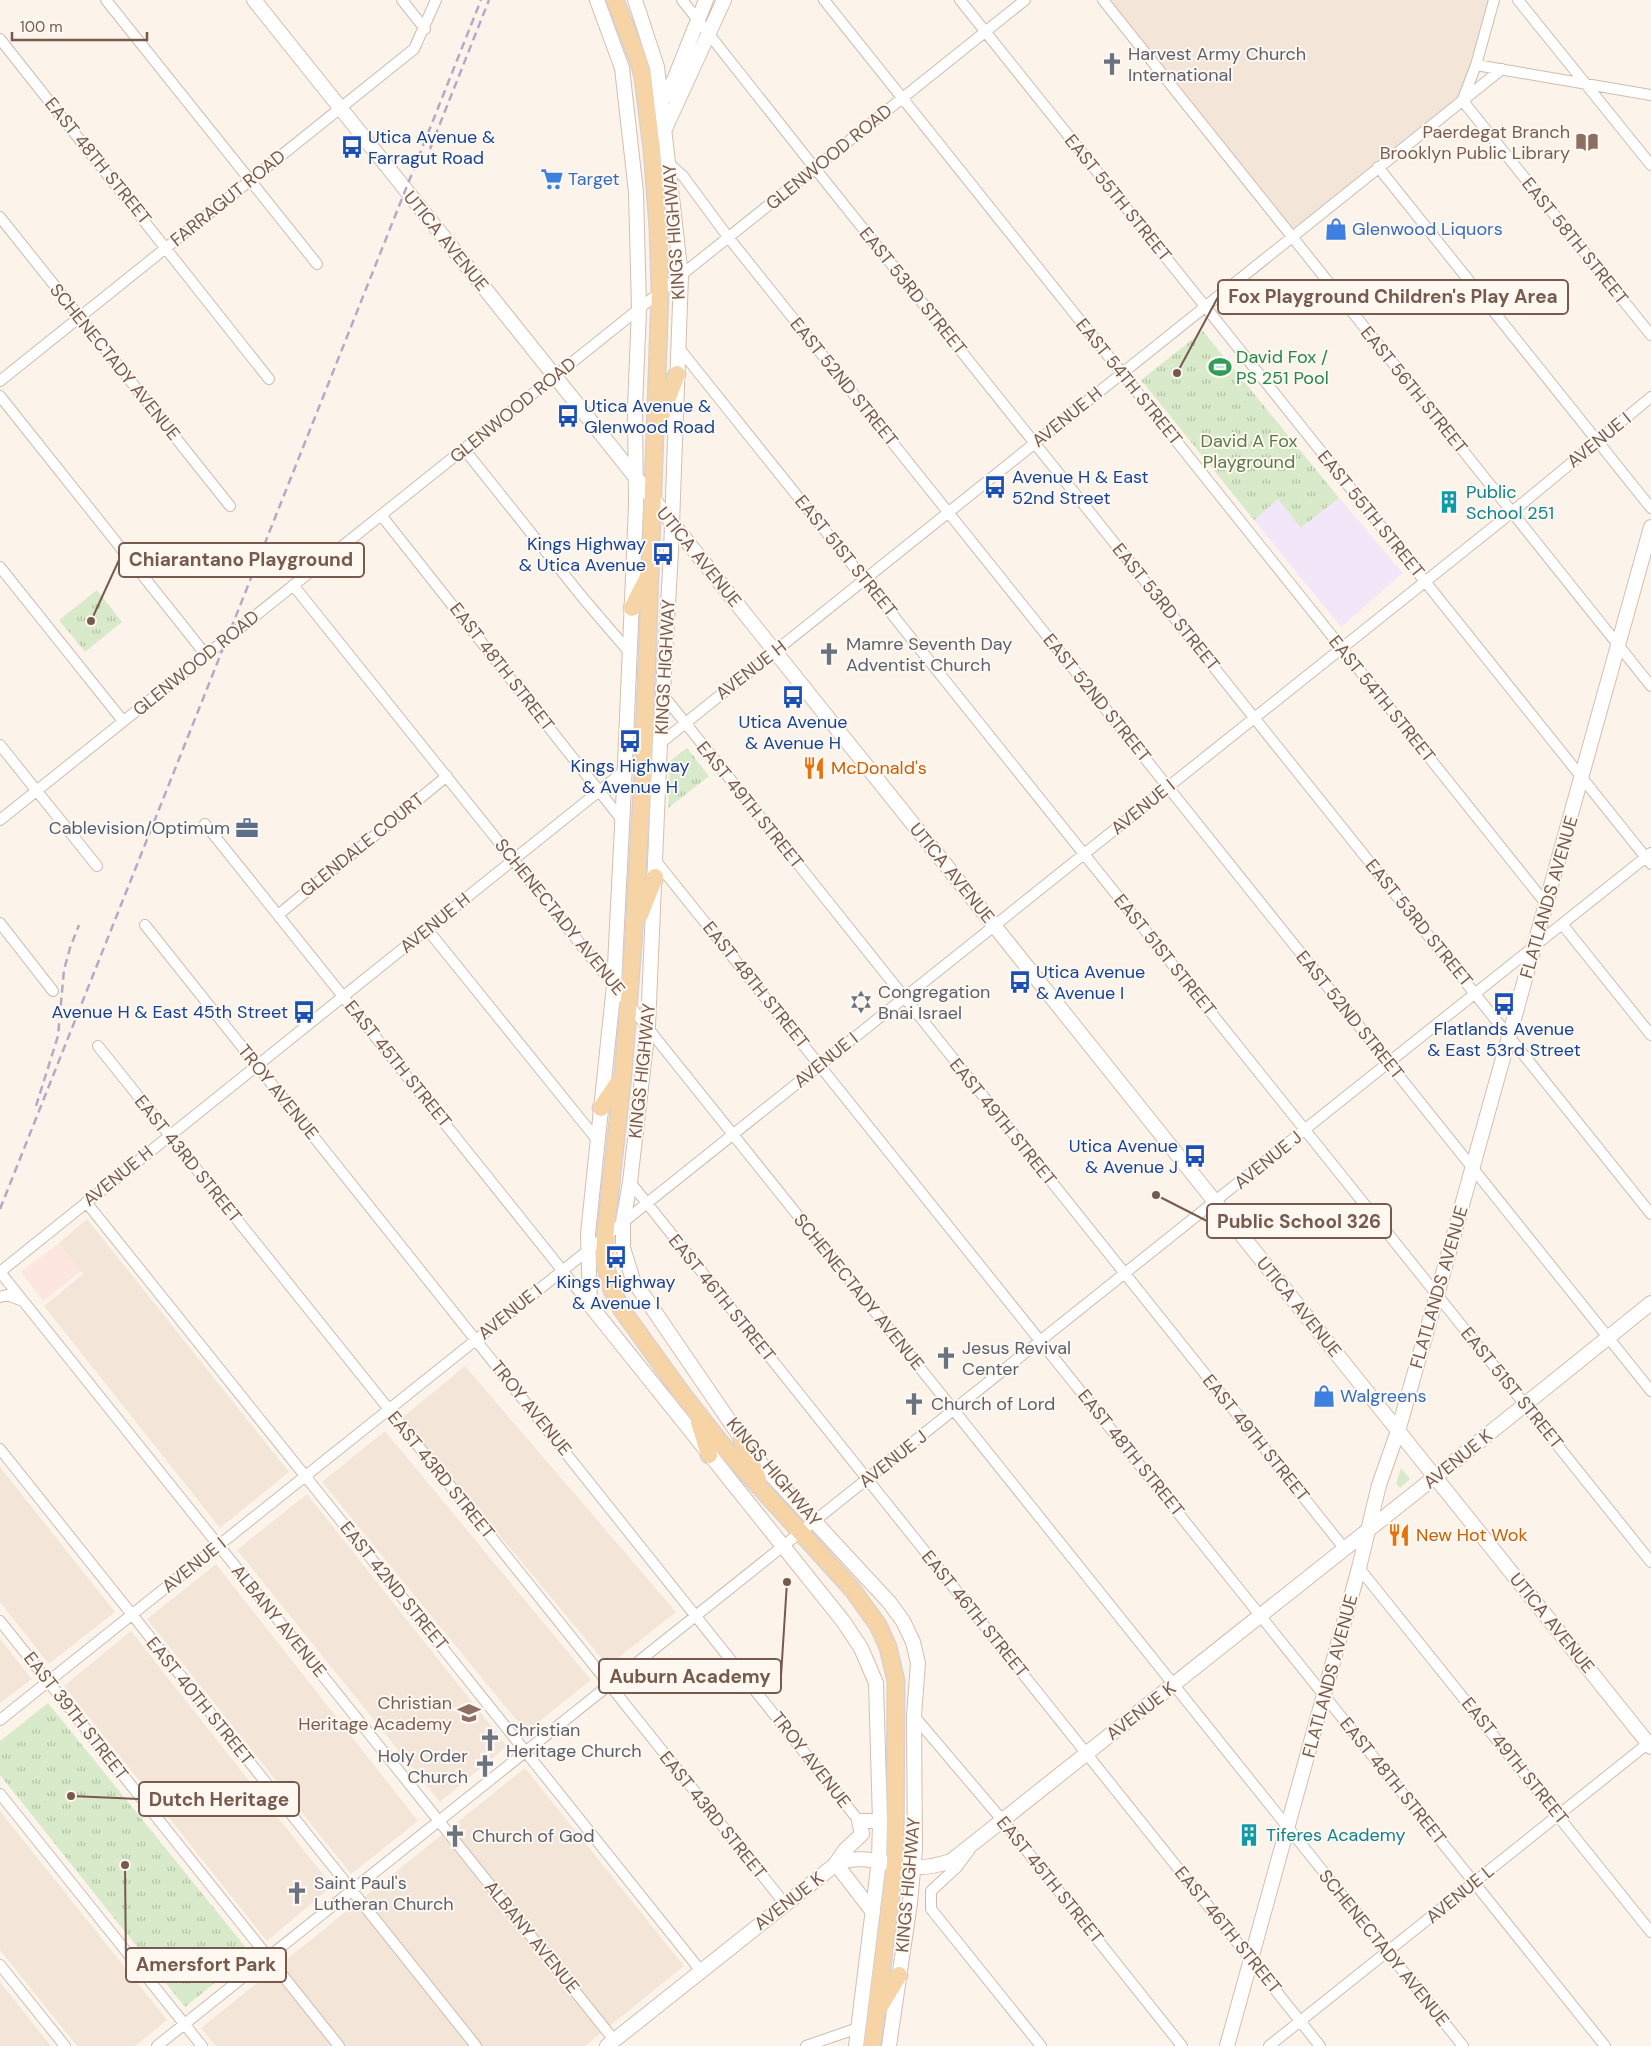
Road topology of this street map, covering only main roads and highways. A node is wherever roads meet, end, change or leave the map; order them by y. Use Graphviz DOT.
graph roads {
  1 [pos="615,0"];
  2 [pos="677,374"];
  3 [pos="656,428"];
  4 [pos="650,573"];
  5 [pos="632,608"];
  6 [pos="655,877"];
  7 [pos="634,929"];
  8 [pos="623,1075"];
  9 [pos="602,1108"];
  10 [pos="695,1410"];
  11 [pos="741,1438"];
  12 [pos="709,1455"];
  13 [pos="763,1491"];
  14 [pos="900,1975"];
  15 [pos="877,2012"];
  16 [pos="872,2046"];
  1 -- 3 [label="main road, KINGS HIGHWAY"];
  2 -- 3 [label="main road"];
  3 -- 4 [label="main road, KINGS HIGHWAY"];
  4 -- 5 [label="main road"];
  4 -- 7 [label="main road, KINGS HIGHWAY"];
  6 -- 7 [label="main road"];
  7 -- 8 [label="main road, KINGS HIGHWAY"];
  8 -- 9 [label="main road"];
  8 -- 10 [label="main road, KINGS HIGHWAY"];
  10 -- 12 [label="main road"];
  10 -- 13 [label="main road, KINGS HIGHWAY"];
  11 -- 13 [label="main road"];
  13 -- 15 [label="main road, KINGS HIGHWAY"];
  14 -- 15 [label="main road"];
  15 -- 16 [label="main road, KINGS HIGHWAY"];
}
